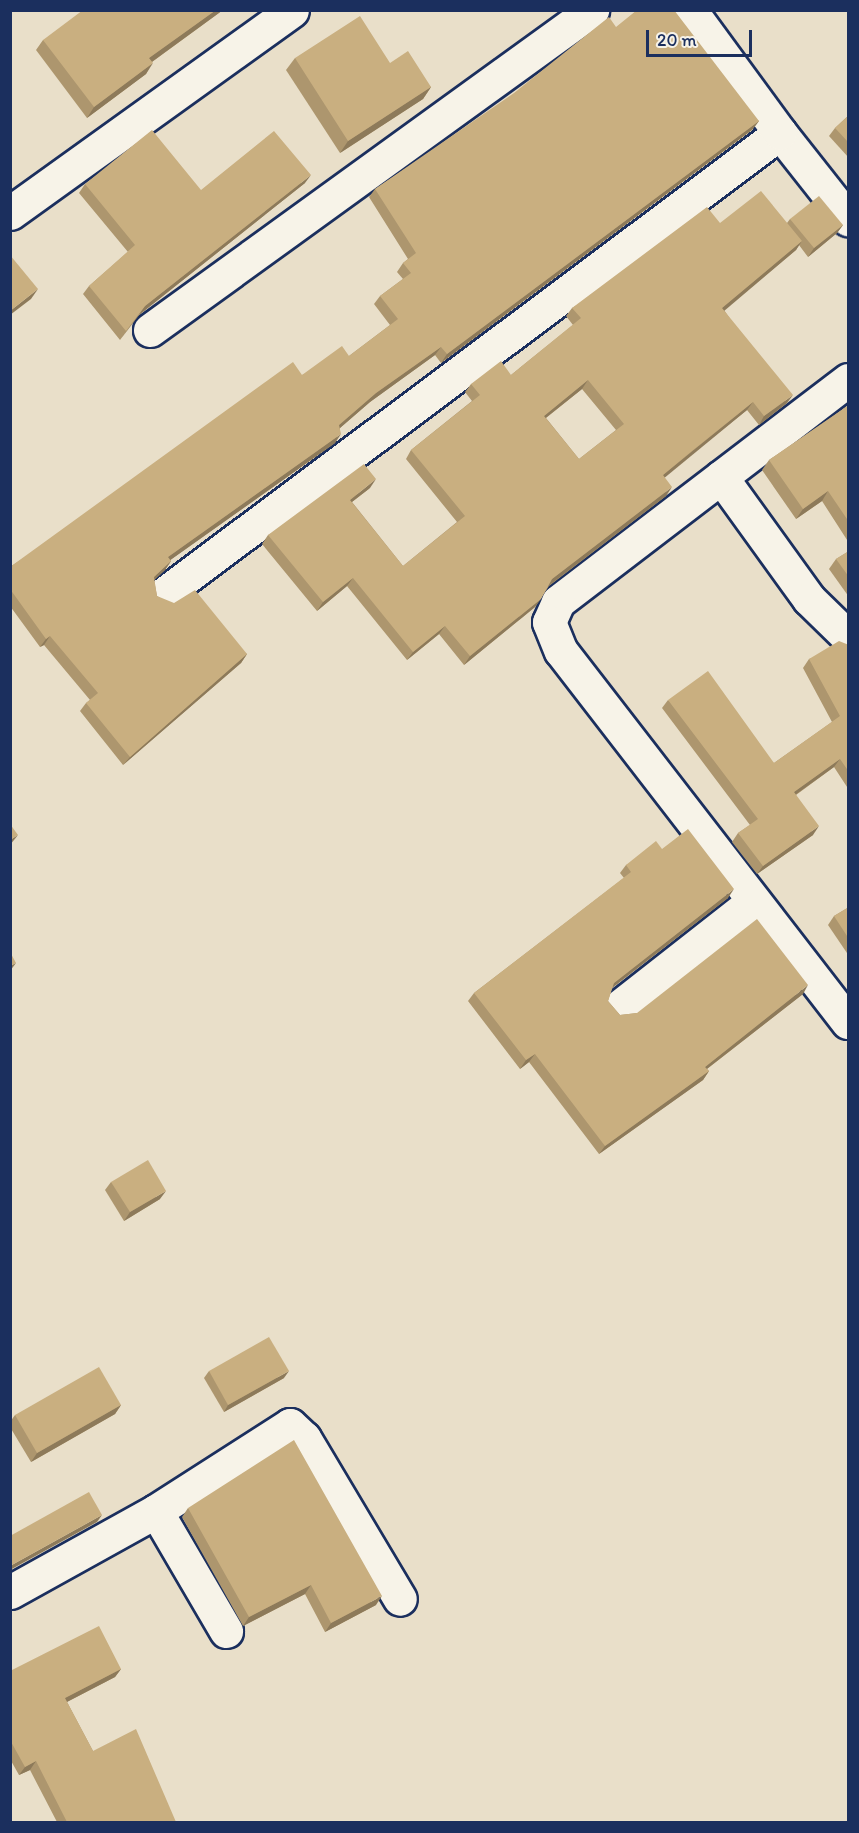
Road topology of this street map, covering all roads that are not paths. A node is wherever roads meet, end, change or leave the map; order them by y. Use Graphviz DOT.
graph roads {
  1 [pos="292,10"];
  2 [pos="592,10"];
  3 [pos="690,10"];
  4 [pos="780,133"];
  5 [pos="10,213"];
  6 [pos="849,219"];
  7 [pos="150,330"];
  8 [pos="849,380"];
  9 [pos="720,477"];
  10 [pos="165,593"];
  11 [pos="849,637"];
  12 [pos="754,901"];
  13 [pos="620,1006"];
  14 [pos="849,1022"];
  15 [pos="156,1511"];
  16 [pos="10,1592"];
  17 [pos="400,1599"];
  18 [pos="226,1631"];
  1 -- 5 [label="street"];
  2 -- 7 [label="street"];
  3 -- 4 [label="street"];
  4 -- 6 [label="street"];
  4 -- 10 [label="street"];
  8 -- 9 [label="street"];
  9 -- 11 [label="street"];
  9 -- 12 [label="street"];
  12 -- 13 [label="street"];
  12 -- 14 [label="street"];
  15 -- 16 [label="street"];
  15 -- 17 [label="street"];
  15 -- 18 [label="street"];
}
